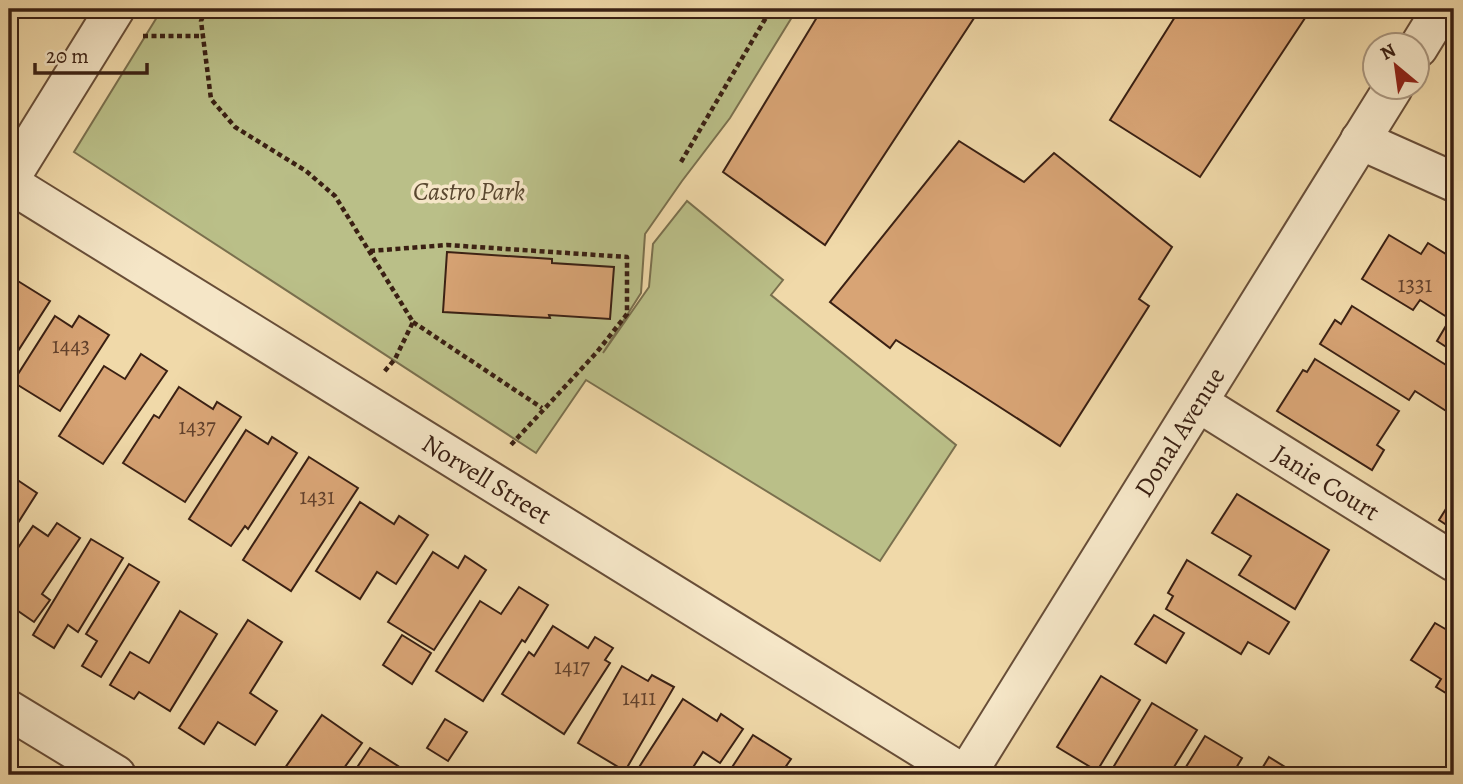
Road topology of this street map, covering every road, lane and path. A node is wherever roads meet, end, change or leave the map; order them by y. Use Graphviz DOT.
graph roads {
  1 [pos="115,9"];
  2 [pos="206,9"];
  3 [pos="771,9"];
  4 [pos="1442,9"];
  5 [pos="1428,32"];
  6 [pos="145,36"];
  7 [pos="202,36"];
  8 [pos="1384,102"];
  9 [pos="1360,140"];
  10 [pos="681,162"];
  11 [pos="9,181"];
  12 [pos="1454,182"];
  13 [pos="370,251"];
  14 [pos="413,322"];
  15 [pos="395,359"];
  16 [pos="1199,403"];
  17 [pos="542,408"];
  18 [pos="515,439"];
  19 [pos="1454,562"];
  20 [pos="9,709"];
  21 [pos="116,775"];
  22 [pos="965,775"];
  1 -- 11 [label="street"];
  2 -- 7 [label="path"];
  3 -- 10 [label="path"];
  4 -- 5 [label="street"];
  6 -- 7 [label="path"];
  7 -- 13 [label="path"];
  8 -- 9 [label="street, Donal Avenue"];
  9 -- 12 [label="street"];
  9 -- 16 [label="street, Donal Avenue"];
  11 -- 22 [label="street, Norvell Street"];
  13 -- 14 [label="path"];
  13 -- 17 [label="path"];
  14 -- 15 [label="path"];
  14 -- 17 [label="path"];
  16 -- 19 [label="street, Janie Court"];
  16 -- 22 [label="street, Donal Avenue"];
  17 -- 18 [label="path"];
  20 -- 21 [label="street"];
}
